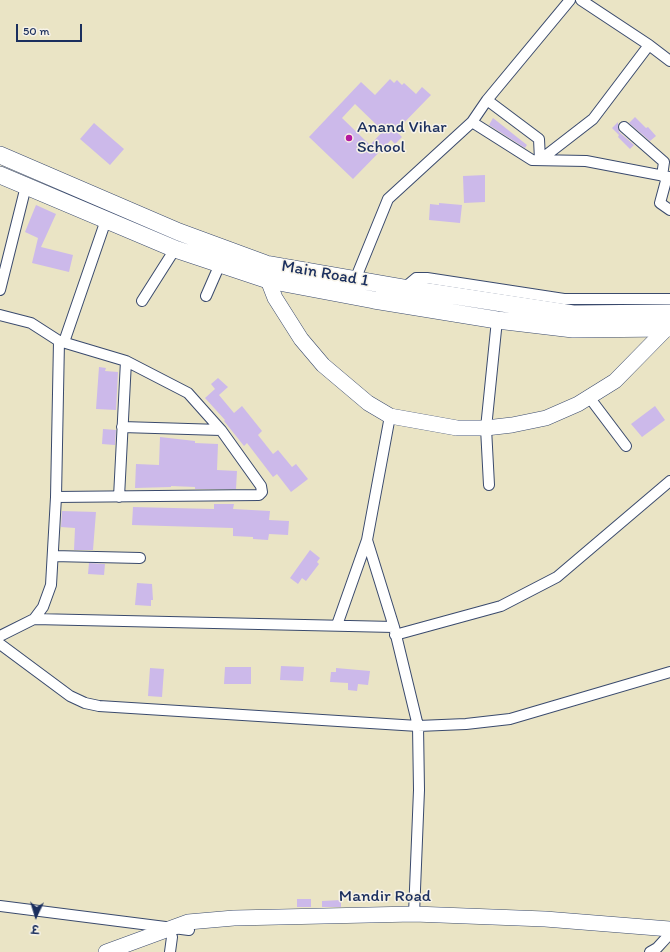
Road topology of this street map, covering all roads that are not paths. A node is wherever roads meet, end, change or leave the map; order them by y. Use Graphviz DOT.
graph roads {
  1 [pos="570,0"];
  2 [pos="581,0"];
  3 [pos="649,45"];
  4 [pos="670,61"];
  5 [pos="487,100"];
  6 [pos="472,122"];
  7 [pos="624,127"];
  8 [pos="0,155"];
  9 [pos="540,160"];
  10 [pos="0,175"];
  11 [pos="666,177"];
  12 [pos="26,186"];
  13 [pos="670,210"];
  14 [pos="106,220"];
  15 [pos="174,248"];
  16 [pos="220,264"];
  17 [pos="268,280"];
  18 [pos="355,280"];
  19 [pos="404,288"];
  20 [pos="0,290"];
  21 [pos="206,296"];
  22 [pos="670,299"];
  23 [pos="142,301"];
  24 [pos="0,315"];
  25 [pos="497,320"];
  26 [pos="669,323"];
  27 [pos="61,342"];
  28 [pos="126,361"];
  29 [pos="589,397"];
  30 [pos="390,416"];
  31 [pos="122,427"];
  32 [pos="486,428"];
  33 [pos="221,430"];
  34 [pos="626,446"];
  35 [pos="670,481"];
  36 [pos="489,485"];
  37 [pos="56,497"];
  38 [pos="119,497"];
  39 [pos="366,540"];
  40 [pos="53,556"];
  41 [pos="140,558"];
  42 [pos="34,619"];
  43 [pos="337,625"];
  44 [pos="394,631"];
  45 [pos="0,636"];
  46 [pos="0,644"];
  47 [pos="670,672"];
  48 [pos="418,726"];
  49 [pos="0,906"];
  50 [pos="414,914"];
  51 [pos="172,932"];
  52 [pos="669,934"];
  53 [pos="106,952"];
  54 [pos="133,952"];
  55 [pos="170,952"];
  56 [pos="650,952"];
  1 -- 5 [label="street"];
  2 -- 3 [label="street"];
  3 -- 4 [label="street"];
  3 -- 9 [label="street"];
  5 -- 6 [label="street"];
  5 -- 9 [label="street"];
  6 -- 9 [label="street"];
  6 -- 18 [label="street"];
  7 -- 11 [label="street"];
  8 -- 18 [label="main road, Main Road 1"];
  9 -- 11 [label="street"];
  10 -- 12 [label="main road, Main Road 1"];
  11 -- 13 [label="street"];
  12 -- 14 [label="main road, Main Road 1"];
  12 -- 20 [label="street"];
  14 -- 15 [label="main road, Main Road 1"];
  14 -- 27 [label="street"];
  15 -- 16 [label="main road, Main Road 1"];
  15 -- 23 [label="street"];
  16 -- 17 [label="main road, Main Road 1"];
  16 -- 21 [label="street"];
  17 -- 25 [label="main road, Main Road 1"];
  17 -- 30 [label="street"];
  18 -- 19 [label="main road, Main Road 1"];
  19 -- 22 [label="street"];
  19 -- 26 [label="main road, Main Road 1"];
  24 -- 27 [label="street"];
  25 -- 26 [label="main road, Main Road 1"];
  25 -- 32 [label="street"];
  26 -- 29 [label="street"];
  27 -- 28 [label="street"];
  27 -- 37 [label="street"];
  28 -- 31 [label="street"];
  28 -- 33 [label="street"];
  29 -- 32 [label="street"];
  29 -- 34 [label="street"];
  30 -- 32 [label="street"];
  30 -- 39 [label="street"];
  31 -- 33 [label="street"];
  31 -- 38 [label="street"];
  32 -- 36 [label="street"];
  33 -- 38 [label="street"];
  35 -- 44 [label="street"];
  37 -- 38 [label="street"];
  37 -- 40 [label="street"];
  39 -- 43 [label="street"];
  39 -- 44 [label="street"];
  40 -- 41 [label="street"];
  40 -- 42 [label="street"];
  42 -- 43 [label="street"];
  42 -- 45 [label="street"];
  43 -- 44 [label="street"];
  44 -- 48 [label="street"];
  46 -- 48 [label="street"];
  47 -- 48 [label="street"];
  48 -- 50 [label="street"];
  49 -- 51 [label="street"];
  50 -- 51 [label="street, Mandir Road"];
  50 -- 52 [label="street, Mandir Road"];
  51 -- 52 [label="street, Mandir Road"];
  51 -- 53 [label="street, Mandir Road"];
  51 -- 54 [label="street, Mandir Road"];
  51 -- 55 [label="street"];
  52 -- 56 [label="street"];
}
